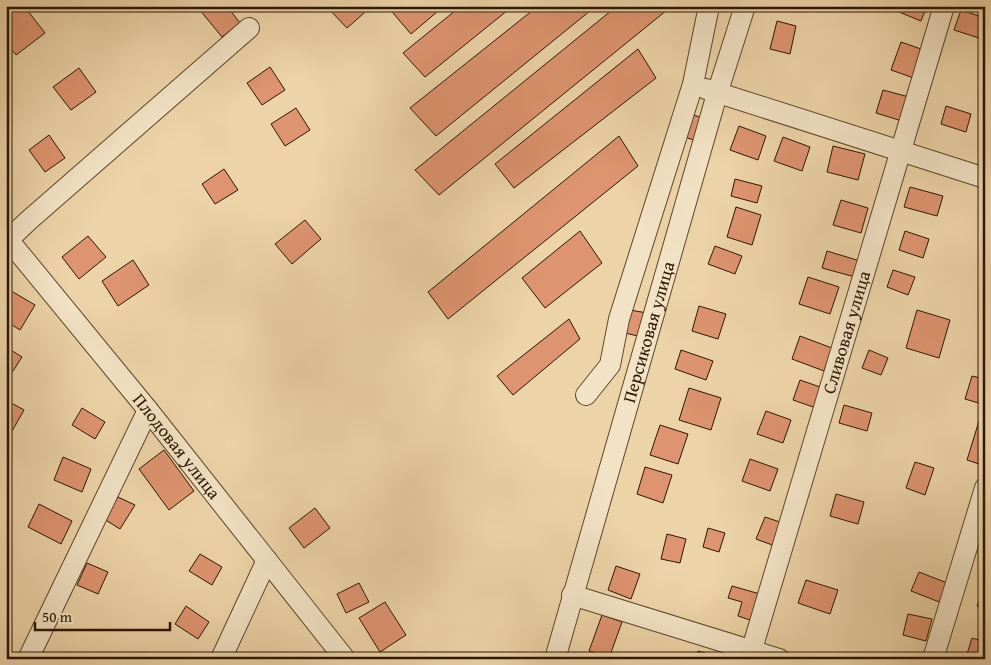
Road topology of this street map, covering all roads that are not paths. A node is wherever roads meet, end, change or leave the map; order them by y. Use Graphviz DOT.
graph roads {
  1 [pos="709,6"];
  2 [pos="745,6"];
  3 [pos="944,6"];
  4 [pos="249,28"];
  5 [pos="693,84"];
  6 [pos="717,94"];
  7 [pos="900,152"];
  8 [pos="985,178"];
  9 [pos="7,239"];
  10 [pos="586,395"];
  11 [pos="148,410"];
  12 [pos="985,488"];
  13 [pos="267,560"];
  14 [pos="572,595"];
  15 [pos="750,654"];
  16 [pos="28,659"];
  17 [pos="221,659"];
  18 [pos="345,659"];
  19 [pos="555,659"];
  20 [pos="779,659"];
  21 [pos="934,659"];
  1 -- 5 [label="street"];
  2 -- 6 [label="street, Персиковая улица"];
  3 -- 7 [label="street, Сливовая улица"];
  4 -- 9 [label="street"];
  5 -- 6 [label="street"];
  5 -- 10 [label="street"];
  6 -- 7 [label="street"];
  6 -- 14 [label="street, Персиковая улица"];
  7 -- 8 [label="street"];
  7 -- 15 [label="street, Сливовая улица"];
  9 -- 11 [label="street, Плодовая улица"];
  11 -- 13 [label="street, Плодовая улица"];
  11 -- 16 [label="street"];
  12 -- 21 [label="street"];
  13 -- 17 [label="street"];
  13 -- 18 [label="street, Плодовая улица"];
  14 -- 15 [label="street"];
  14 -- 19 [label="street, Персиковая улица"];
  15 -- 20 [label="street"];
}
